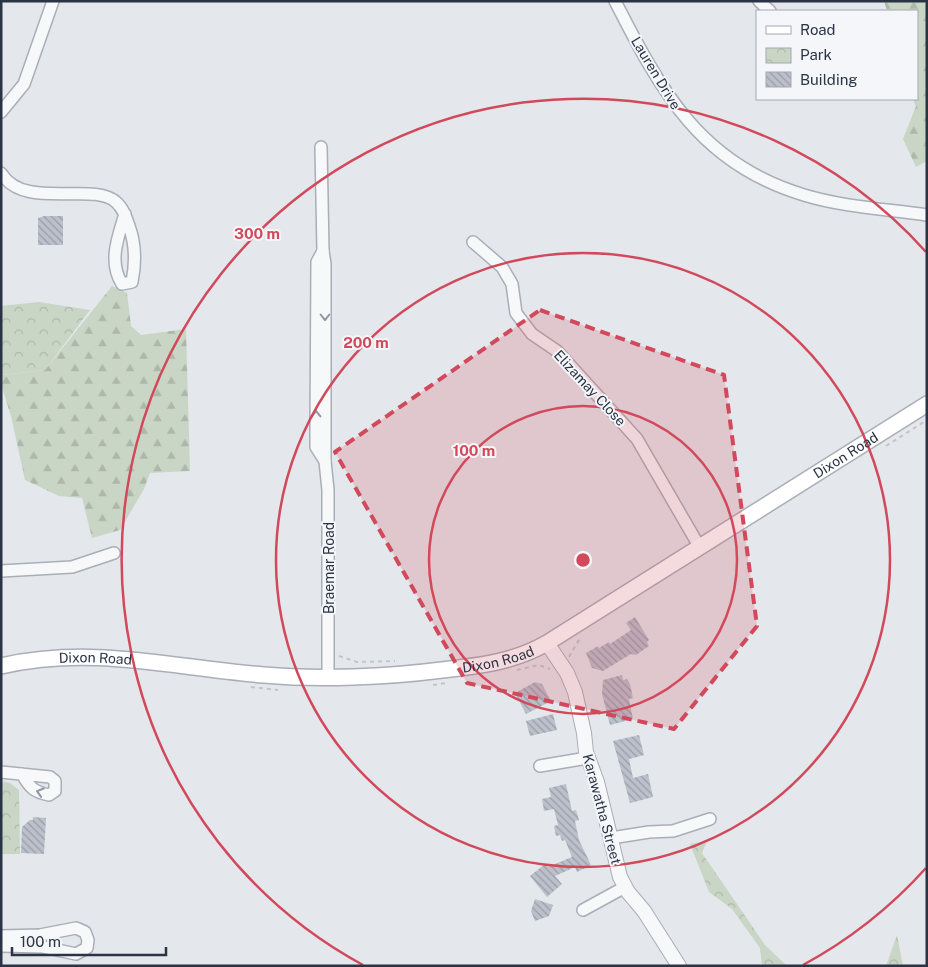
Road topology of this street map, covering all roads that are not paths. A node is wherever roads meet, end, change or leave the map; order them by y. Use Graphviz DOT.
graph roads {
  1 [pos="52,1"];
  2 [pos="615,1"];
  3 [pos="759,1"];
  4 [pos="769,10"];
  5 [pos="1,112"];
  6 [pos="321,147"];
  7 [pos="1,173"];
  8 [pos="125,214"];
  9 [pos="927,215"];
  10 [pos="473,242"];
  11 [pos="927,404"];
  12 [pos="699,546"];
  13 [pos="114,553"];
  14 [pos="1,571"];
  15 [pos="547,643"];
  16 [pos="1,666"];
  17 [pos="328,676"];
  18 [pos="587,758"];
  19 [pos="540,766"];
  20 [pos="1,772"];
  21 [pos="22,774"];
  22 [pos="710,819"];
  23 [pos="611,838"];
  24 [pos="625,887"];
  25 [pos="583,910"];
  26 [pos="1,936"];
  27 [pos="1,946"];
  28 [pos="679,966"];
  1 -- 5 [label="street"];
  2 -- 9 [label="street, Lauren Drive"];
  3 -- 4 [label="street"];
  6 -- 17 [label="street, Braemar Road"];
  7 -- 8 [label="street"];
  8 -- 8 [label="street"];
  10 -- 12 [label="street, Elizamay Close"];
  11 -- 12 [label="main road, Dixon Road"];
  12 -- 15 [label="main road, Dixon Road"];
  13 -- 14 [label="street"];
  15 -- 17 [label="main road, Dixon Road"];
  15 -- 18 [label="street, Karawatha Street"];
  16 -- 17 [label="main road, Dixon Road"];
  18 -- 19 [label="street"];
  18 -- 23 [label="street, Karawatha Street"];
  20 -- 21 [label="street"];
  22 -- 23 [label="street"];
  23 -- 24 [label="street, Karawatha Street"];
  24 -- 25 [label="street"];
  24 -- 28 [label="street, Karawatha Street"];
  26 -- 27 [label="street"];
}
